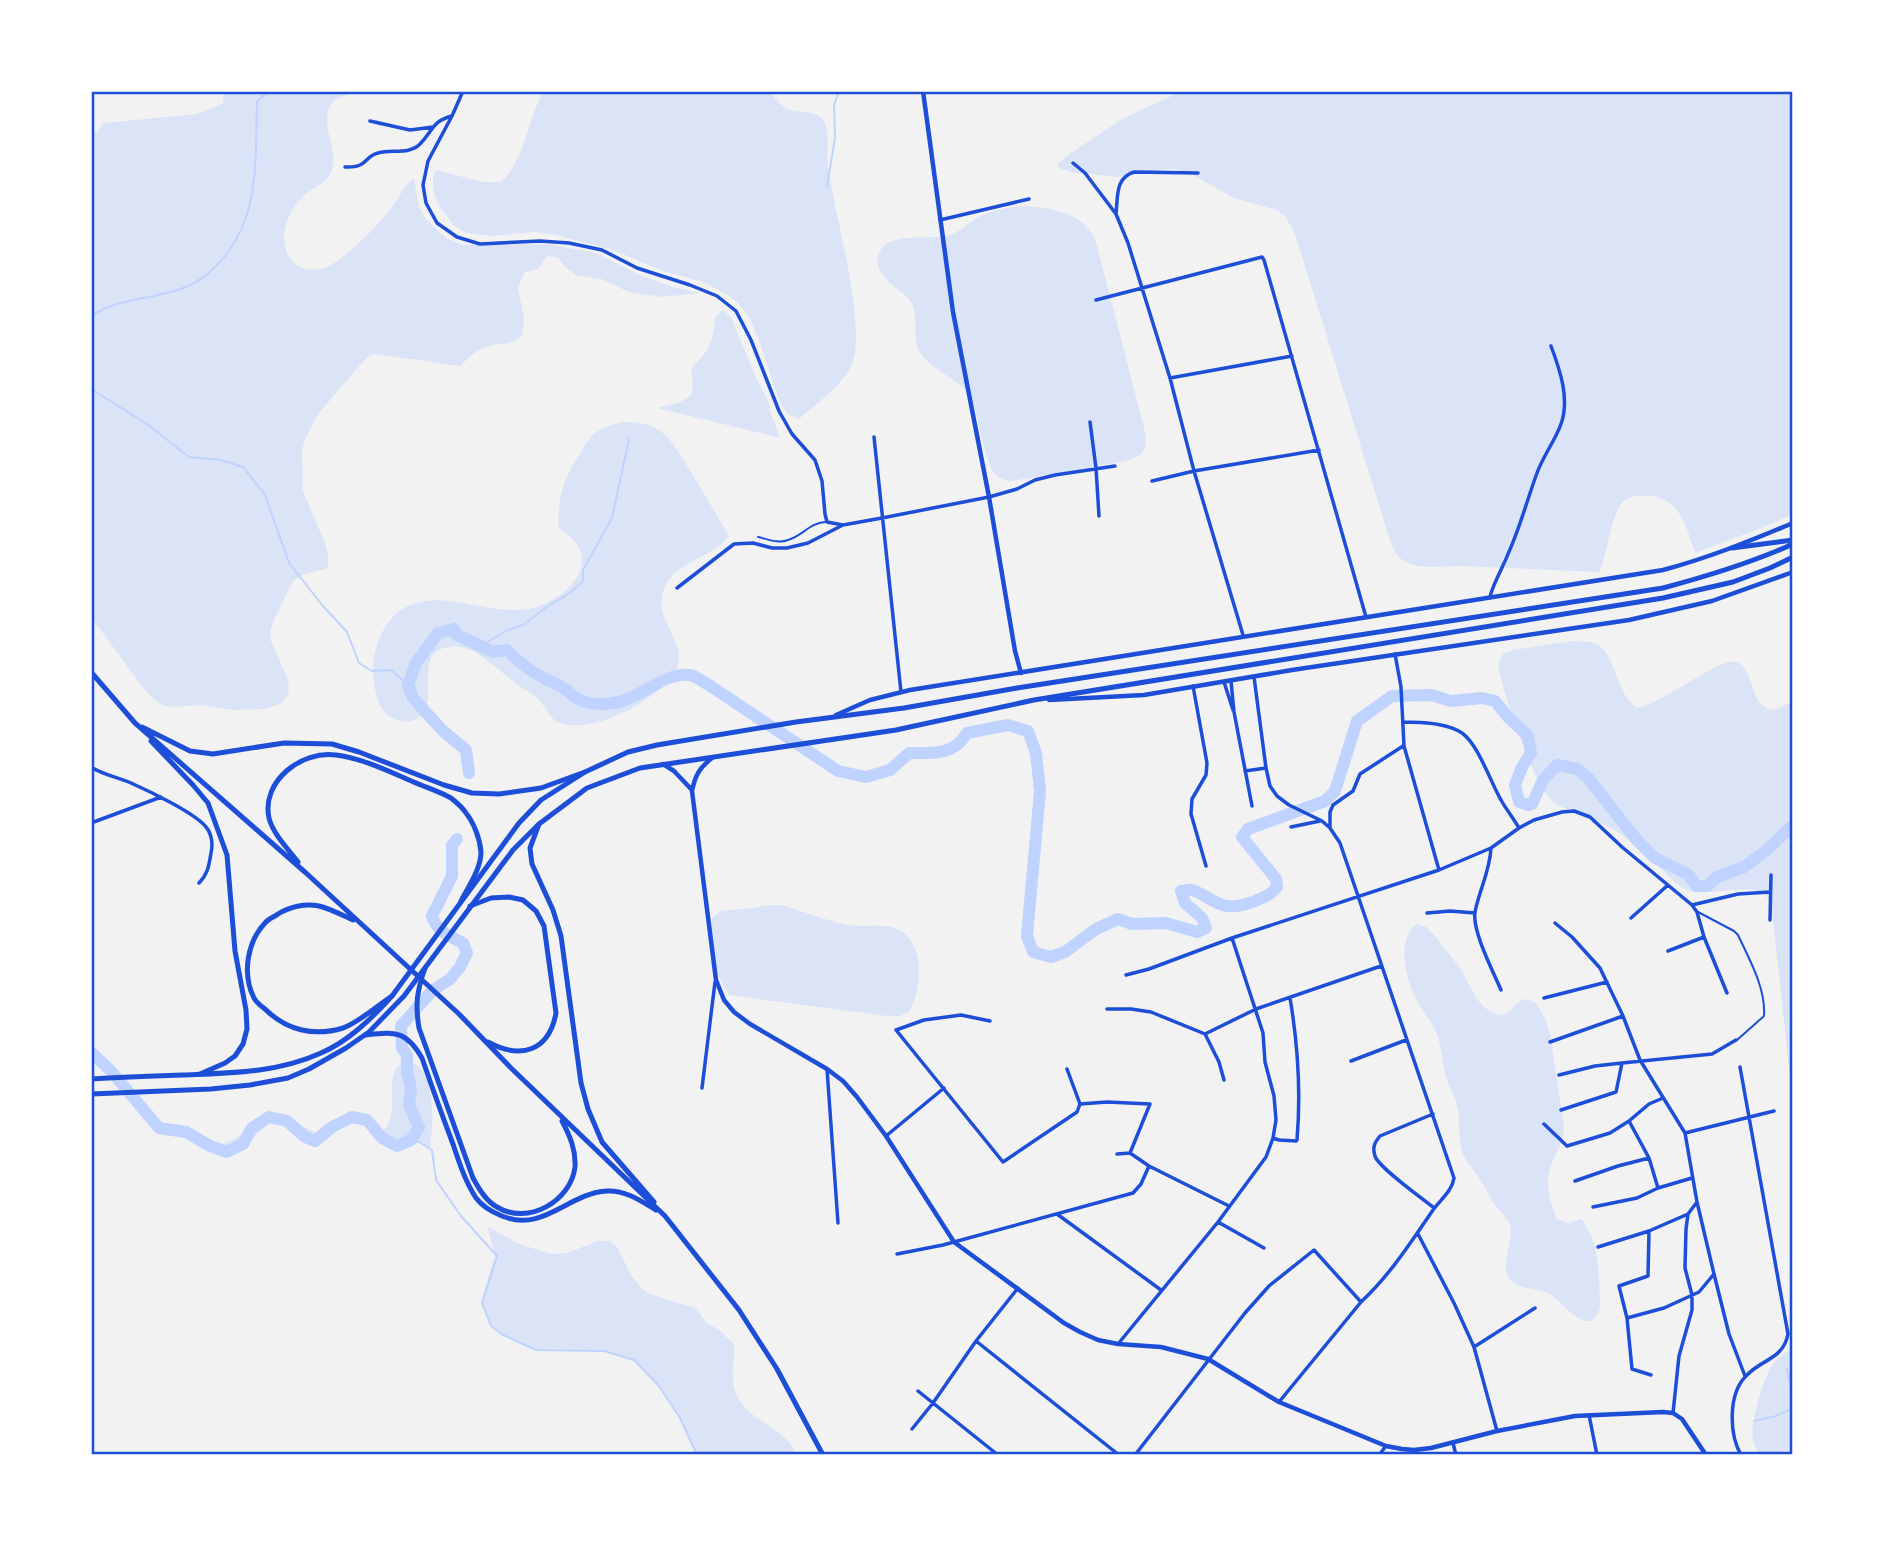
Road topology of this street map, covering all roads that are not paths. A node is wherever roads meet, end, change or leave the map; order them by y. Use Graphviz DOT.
graph roads {
  1 [pos="463,91"];
  2 [pos="923,91"];
  3 [pos="452,116"];
  4 [pos="370,121"];
  5 [pos="433,127"];
  6 [pos="1073,163"];
  7 [pos="345,167"];
  8 [pos="1198,173"];
  9 [pos="1029,199"];
  10 [pos="1116,214"];
  11 [pos="940,220"];
  12 [pos="1142,288"];
  13 [pos="1096,300"];
  14 [pos="1551,346"];
  15 [pos="1292,356"];
  16 [pos="1170,378"];
  17 [pos="1090,422"];
  18 [pos="874,437"];
  19 [pos="1320,450"];
  20 [pos="1115,466"];
  21 [pos="1096,468"];
  22 [pos="1194,471"];
  23 [pos="1152,481"];
  24 [pos="989,497"];
  25 [pos="1099,516"];
  26 [pos="882,518"];
  27 [pos="827,522"];
  28 [pos="1793,523"];
  29 [pos="843,525"];
  30 [pos="758,537"];
  31 [pos="1793,542"];
  32 [pos="1732,548"];
  33 [pos="1793,557"];
  34 [pos="1793,572"];
  35 [pos="677,588"];
  36 [pos="1490,598"];
  37 [pos="1366,617"];
  38 [pos="1243,635"];
  39 [pos="1395,654"];
  40 [pos="91,672"];
  41 [pos="1021,673"];
  42 [pos="1254,677"];
  43 [pos="1231,681"];
  44 [pos="1224,682"];
  45 [pos="1193,687"];
  46 [pos="901,692"];
  47 [pos="1034,700"];
  48 [pos="1234,712"];
  49 [pos="832,717"];
  50 [pos="1403,722"];
  51 [pos="135,723"];
  52 [pos="1404,746"];
  53 [pos="712,758"];
  54 [pos="663,764"];
  55 [pos="91,767"];
  56 [pos="1266,768"];
  57 [pos="1245,771"];
  58 [pos="585,772"];
  59 [pos="692,791"];
  60 [pos="161,797"];
  61 [pos="1252,806"];
  62 [pos="1322,821"];
  63 [pos="91,822"];
  64 [pos="539,824"];
  65 [pos="1291,827"];
  66 [pos="1330,828"];
  67 [pos="1519,828"];
  68 [pos="1491,848"];
  69 [pos="1206,866"];
  70 [pos="1440,870"];
  71 [pos="306,873"];
  72 [pos="1771,875"];
  73 [pos="200,883"];
  74 [pos="1668,885"];
  75 [pos="1770,892"];
  76 [pos="1358,897"];
  77 [pos="459,904"];
  78 [pos="1692,905"];
  79 [pos="470,906"];
  80 [pos="1697,912"];
  81 [pos="1427,913"];
  82 [pos="1475,913"];
  83 [pos="1631,918"];
  84 [pos="1770,920"];
  85 [pos="360,923"];
  86 [pos="1555,923"];
  87 [pos="1704,936"];
  88 [pos="1232,939"];
  89 [pos="1668,951"];
  90 [pos="1381,966"];
  91 [pos="425,968"];
  92 [pos="1126,975"];
  93 [pos="716,980"];
  94 [pos="1607,982"];
  95 [pos="1501,990"];
  96 [pos="1727,993"];
  97 [pos="392,996"];
  98 [pos="1290,998"];
  99 [pos="1544,998"];
  100 [pos="1107,1009"];
  101 [pos="1256,1009"];
  102 [pos="1623,1016"];
  103 [pos="990,1021"];
  104 [pos="1205,1034"];
  105 [pos="365,1035"];
  106 [pos="482,1039"];
  107 [pos="1406,1040"];
  108 [pos="1736,1041"];
  109 [pos="1550,1042"];
  110 [pos="1640,1060"];
  111 [pos="1351,1061"];
  112 [pos="1622,1063"];
  113 [pos="1740,1067"];
  114 [pos="827,1069"];
  115 [pos="1067,1069"];
  116 [pos="200,1074"];
  117 [pos="1559,1074"];
  118 [pos="94,1079"];
  119 [pos="1224,1080"];
  120 [pos="702,1088"];
  121 [pos="944,1088"];
  122 [pos="91,1094"];
  123 [pos="1663,1098"];
  124 [pos="1080,1104"];
  125 [pos="1561,1110"];
  126 [pos="1774,1111"];
  127 [pos="1433,1114"];
  128 [pos="559,1115"];
  129 [pos="1749,1117"];
  130 [pos="1629,1121"];
  131 [pos="1544,1124"];
  132 [pos="1685,1133"];
  133 [pos="886,1136"];
  134 [pos="1273,1138"];
  135 [pos="1130,1153"];
  136 [pos="1117,1154"];
  137 [pos="1649,1158"];
  138 [pos="1149,1166"];
  139 [pos="1692,1178"];
  140 [pos="1575,1181"];
  141 [pos="1658,1188"];
  142 [pos="1697,1202"];
  143 [pos="1229,1206"];
  144 [pos="1593,1207"];
  145 [pos="1434,1208"];
  146 [pos="1057,1214"];
  147 [pos="1688,1214"];
  148 [pos="664,1216"];
  149 [pos="1218,1222"];
  150 [pos="838,1223"];
  151 [pos="1649,1231"];
  152 [pos="1418,1234"];
  153 [pos="954,1242"];
  154 [pos="1264,1248"];
  155 [pos="1598,1248"];
  156 [pos="897,1254"];
  157 [pos="1714,1274"];
  158 [pos="1018,1288"];
  159 [pos="1161,1290"];
  160 [pos="1692,1295"];
  161 [pos="1361,1302"];
  162 [pos="1535,1308"];
  163 [pos="1627,1318"];
  164 [pos="976,1341"];
  165 [pos="1118,1344"];
  166 [pos="1474,1347"];
  167 [pos="1208,1359"];
  168 [pos="1651,1375"];
  169 [pos="1745,1376"];
  170 [pos="918,1391"];
  171 [pos="1279,1402"];
  172 [pos="933,1403"];
  173 [pos="1673,1413"];
  174 [pos="1589,1415"];
  175 [pos="912,1429"];
  176 [pos="1497,1431"];
  177 [pos="1453,1443"];
  178 [pos="1386,1446"];
  179 [pos="823,1455"];
  180 [pos="998,1455"];
  181 [pos="1119,1455"];
  182 [pos="1135,1455"];
  183 [pos="1379,1455"];
  184 [pos="1456,1455"];
  185 [pos="1597,1455"];
  186 [pos="1706,1455"];
  187 [pos="1741,1455"];
  1 -- 3 [label="street"];
  2 -- 11 [label="main road"];
  3 -- 5 [label="street"];
  3 -- 27 [label="street"];
  4 -- 5 [label="street"];
  5 -- 7 [label="street"];
  6 -- 10 [label="street"];
  8 -- 10 [label="street"];
  9 -- 11 [label="street"];
  10 -- 12 [label="street"];
  11 -- 24 [label="main road"];
  12 -- 13 [label="street"];
  12 -- 15 [label="street"];
  12 -- 16 [label="street"];
  14 -- 36 [label="street"];
  15 -- 16 [label="street"];
  15 -- 19 [label="street"];
  16 -- 22 [label="street"];
  17 -- 21 [label="street"];
  18 -- 26 [label="street"];
  19 -- 22 [label="street"];
  19 -- 37 [label="street"];
  20 -- 21 [label="street"];
  21 -- 24 [label="street"];
  21 -- 25 [label="street"];
  22 -- 23 [label="street"];
  22 -- 38 [label="street"];
  24 -- 26 [label="street"];
  24 -- 41 [label="main road"];
  26 -- 29 [label="street"];
  26 -- 46 [label="street"];
  27 -- 29 [label="street"];
  27 -- 30 [label="lane"];
  28 -- 32 [label="main road"];
  29 -- 35 [label="street"];
  31 -- 32 [label="main road"];
  31 -- 49 [label="main road"];
  32 -- 36 [label="main road"];
  33 -- 47 [label="main road"];
  34 -- 39 [label="main road"];
  36 -- 37 [label="main road"];
  37 -- 38 [label="main road"];
  38 -- 41 [label="main road"];
  39 -- 42 [label="main road"];
  39 -- 50 [label="street"];
  40 -- 51 [label="main road"];
  41 -- 46 [label="main road"];
  42 -- 43 [label="main road"];
  42 -- 56 [label="street"];
  43 -- 44 [label="main road"];
  43 -- 48 [label="street"];
  44 -- 45 [label="main road"];
  44 -- 48 [label="street"];
  45 -- 47 [label="main road"];
  45 -- 69 [label="street"];
  46 -- 49 [label="main road"];
  47 -- 53 [label="main road"];
  48 -- 57 [label="street"];
  49 -- 58 [label="main road"];
  50 -- 52 [label="street"];
  50 -- 67 [label="street"];
  51 -- 58 [label="main road"];
  51 -- 71 [label="main road"];
  51 -- 116 [label="main road"];
  52 -- 66 [label="street"];
  52 -- 70 [label="street"];
  53 -- 54 [label="main road"];
  53 -- 59 [label="main road"];
  54 -- 59 [label="main road"];
  54 -- 64 [label="main road"];
  55 -- 60 [label="street"];
  56 -- 57 [label="street"];
  56 -- 62 [label="street"];
  57 -- 61 [label="street"];
  58 -- 77 [label="main road"];
  59 -- 93 [label="main road"];
  60 -- 63 [label="street"];
  60 -- 73 [label="street"];
  62 -- 65 [label="street"];
  62 -- 66 [label="street"];
  64 -- 79 [label="main road"];
  64 -- 148 [label="main road"];
  66 -- 76 [label="street"];
  67 -- 68 [label="street"];
  67 -- 74 [label="street"];
  68 -- 70 [label="street"];
  68 -- 82 [label="street"];
  70 -- 76 [label="street"];
  71 -- 77 [label="main road"];
  71 -- 85 [label="main road"];
  72 -- 75 [label="street"];
  74 -- 78 [label="street"];
  74 -- 83 [label="street"];
  75 -- 78 [label="street"];
  75 -- 84 [label="street"];
  76 -- 88 [label="street"];
  76 -- 90 [label="street"];
  77 -- 97 [label="main road"];
  78 -- 80 [label="street"];
  79 -- 91 [label="main road"];
  79 -- 106 [label="main road"];
  80 -- 87 [label="street"];
  80 -- 108 [label="lane"];
  81 -- 82 [label="street"];
  82 -- 95 [label="street"];
  85 -- 97 [label="main road"];
  85 -- 106 [label="main road"];
  86 -- 94 [label="street"];
  87 -- 89 [label="street"];
  87 -- 96 [label="street"];
  88 -- 92 [label="street"];
  88 -- 101 [label="street"];
  90 -- 98 [label="street"];
  90 -- 107 [label="street"];
  91 -- 105 [label="main road"];
  91 -- 128 [label="main road"];
  93 -- 114 [label="main road"];
  93 -- 120 [label="street"];
  94 -- 99 [label="street"];
  94 -- 102 [label="street"];
  97 -- 116 [label="main road"];
  98 -- 101 [label="street"];
  98 -- 134 [label="street"];
  100 -- 104 [label="street"];
  101 -- 104 [label="street"];
  101 -- 134 [label="street"];
  102 -- 109 [label="street"];
  102 -- 110 [label="street"];
  103 -- 121 [label="street"];
  104 -- 119 [label="street"];
  105 -- 122 [label="main road"];
  105 -- 148 [label="main road"];
  106 -- 128 [label="main road"];
  107 -- 111 [label="street"];
  107 -- 127 [label="street"];
  108 -- 110 [label="street"];
  110 -- 112 [label="street"];
  110 -- 123 [label="street"];
  112 -- 117 [label="street"];
  112 -- 125 [label="street"];
  113 -- 129 [label="street"];
  114 -- 133 [label="main road"];
  114 -- 150 [label="street"];
  115 -- 124 [label="street"];
  116 -- 118 [label="main road"];
  121 -- 124 [label="street"];
  121 -- 133 [label="street"];
  123 -- 130 [label="street"];
  123 -- 132 [label="street"];
  124 -- 135 [label="street"];
  126 -- 129 [label="street"];
  127 -- 145 [label="street"];
  127 -- 145 [label="street"];
  128 -- 148 [label="main road"];
  129 -- 132 [label="street"];
  129 -- 169 [label="street"];
  130 -- 131 [label="street"];
  130 -- 137 [label="street"];
  132 -- 139 [label="street"];
  133 -- 153 [label="main road"];
  134 -- 143 [label="street"];
  135 -- 136 [label="street"];
  135 -- 138 [label="street"];
  137 -- 140 [label="street"];
  137 -- 141 [label="street"];
  138 -- 143 [label="street"];
  138 -- 146 [label="street"];
  139 -- 141 [label="street"];
  139 -- 142 [label="street"];
  141 -- 144 [label="street"];
  142 -- 147 [label="street"];
  142 -- 157 [label="street"];
  143 -- 149 [label="street"];
  145 -- 152 [label="street"];
  146 -- 153 [label="street"];
  146 -- 159 [label="street"];
  147 -- 151 [label="street"];
  147 -- 160 [label="street"];
  148 -- 179 [label="main road"];
  149 -- 154 [label="street"];
  149 -- 159 [label="street"];
  151 -- 155 [label="street"];
  151 -- 163 [label="street"];
  152 -- 161 [label="street"];
  152 -- 166 [label="street"];
  153 -- 156 [label="street"];
  153 -- 158 [label="main road"];
  157 -- 160 [label="street"];
  157 -- 169 [label="street"];
  158 -- 164 [label="street"];
  158 -- 165 [label="main road"];
  159 -- 165 [label="street"];
  160 -- 163 [label="street"];
  160 -- 173 [label="street"];
  161 -- 167 [label="street"];
  161 -- 171 [label="street"];
  162 -- 166 [label="street"];
  163 -- 168 [label="street"];
  164 -- 172 [label="street"];
  164 -- 181 [label="street"];
  165 -- 167 [label="main road"];
  166 -- 176 [label="street"];
  167 -- 171 [label="main road"];
  167 -- 182 [label="street"];
  169 -- 187 [label="street"];
  170 -- 172 [label="street"];
  171 -- 178 [label="main road"];
  172 -- 175 [label="street"];
  172 -- 180 [label="street"];
  173 -- 174 [label="main road"];
  173 -- 186 [label="main road"];
  174 -- 176 [label="main road"];
  174 -- 185 [label="street"];
  176 -- 177 [label="main road"];
  177 -- 178 [label="main road"];
  177 -- 184 [label="street"];
  178 -- 183 [label="street"];
}
